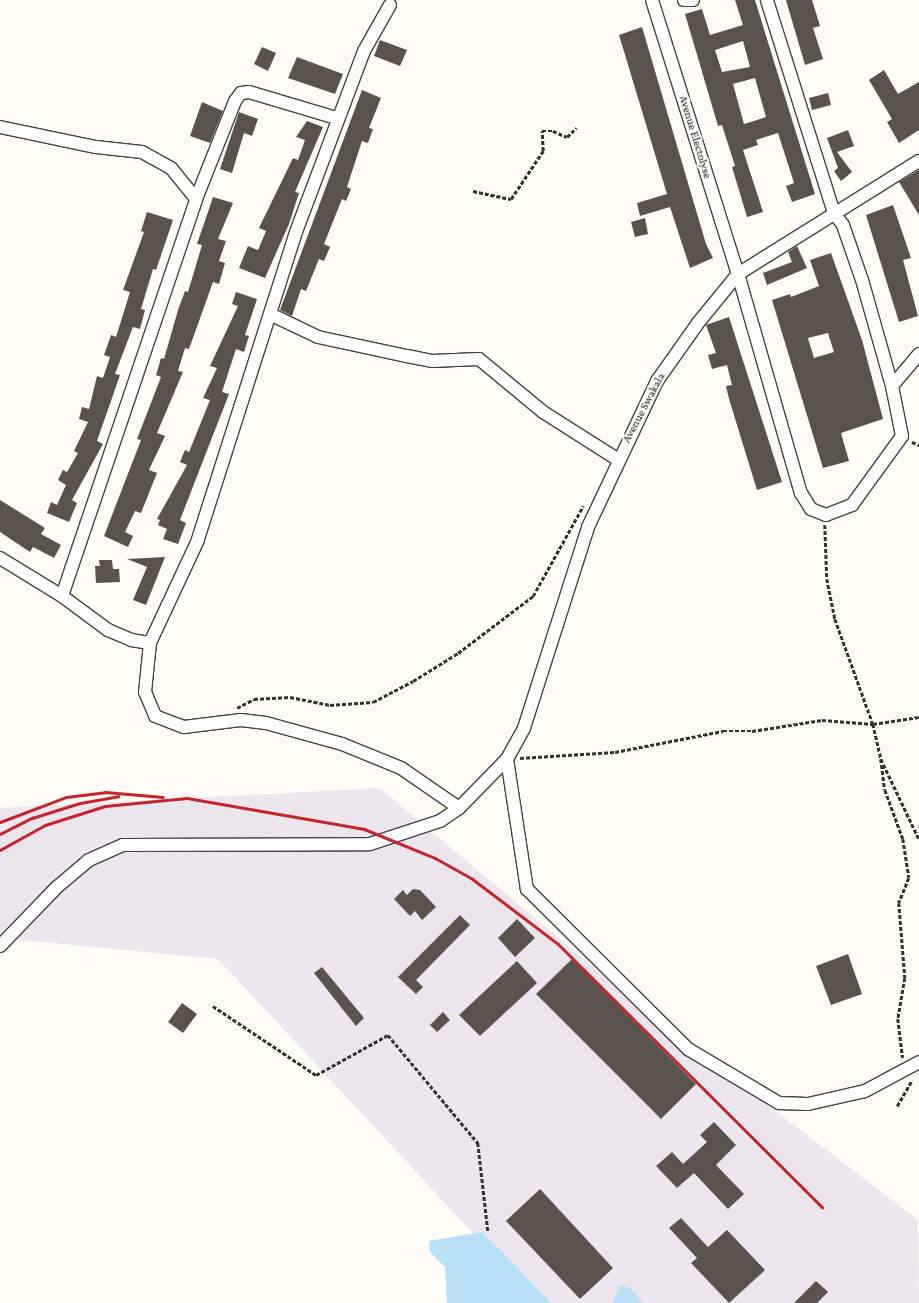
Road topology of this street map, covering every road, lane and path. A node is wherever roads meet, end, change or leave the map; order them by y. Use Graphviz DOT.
graph roads {
  1 [pos="652,0"];
  2 [pos="684,0"];
  3 [pos="693,0"];
  4 [pos="767,0"];
  5 [pos="390,5"];
  6 [pos="337,118"];
  7 [pos="0,127"];
  8 [pos="576,128"];
  9 [pos="919,161"];
  10 [pos="473,191"];
  11 [pos="196,198"];
  12 [pos="834,213"];
  13 [pos="738,274"];
  14 [pos="270,314"];
  15 [pos="919,354"];
  16 [pos="892,386"];
  17 [pos="617,459"];
  18 [pos="587,498"];
  19 [pos="826,515"];
  20 [pos="0,558"];
  21 [pos="62,596"];
  22 [pos="150,643"];
  23 [pos="229,711"];
  24 [pos="919,717"];
  25 [pos="873,724"];
  26 [pos="508,759"];
  27 [pos="881,759"];
  28 [pos="459,808"];
  29 [pos="919,839"];
  30 [pos="0,946"];
  31 [pos="213,1006"];
  32 [pos="919,1062"];
  33 [pos="904,1070"];
  34 [pos="897,1106"];
  35 [pos="488,1231"];
  1 -- 13 [label="street, Avenue Electolyse"];
  2 -- 3 [label="street"];
  4 -- 12 [label="street"];
  5 -- 6 [label="street"];
  6 -- 11 [label="street"];
  6 -- 14 [label="street"];
  7 -- 11 [label="street"];
  8 -- 10 [label="path"];
  9 -- 12 [label="street, Avenue Swakala"];
  11 -- 21 [label="street"];
  12 -- 13 [label="street, Avenue Swakala"];
  12 -- 16 [label="street"];
  13 -- 17 [label="street, Avenue Swakala"];
  13 -- 19 [label="street, Avenue Electolyse"];
  14 -- 17 [label="street"];
  14 -- 22 [label="street"];
  15 -- 16 [label="street"];
  16 -- 19 [label="street"];
  17 -- 26 [label="street, Avenue Swakala"];
  18 -- 23 [label="path"];
  19 -- 25 [label="path"];
  20 -- 21 [label="street"];
  21 -- 22 [label="street"];
  22 -- 28 [label="street"];
  24 -- 25 [label="path"];
  25 -- 26 [label="path"];
  25 -- 27 [label="path"];
  26 -- 28 [label="street, Avenue Swakala"];
  26 -- 33 [label="street"];
  27 -- 29 [label="path"];
  27 -- 33 [label="path"];
  28 -- 30 [label="street, Avenue Swakala"];
  31 -- 35 [label="path"];
  32 -- 33 [label="street"];
  33 -- 34 [label="path"];
}
